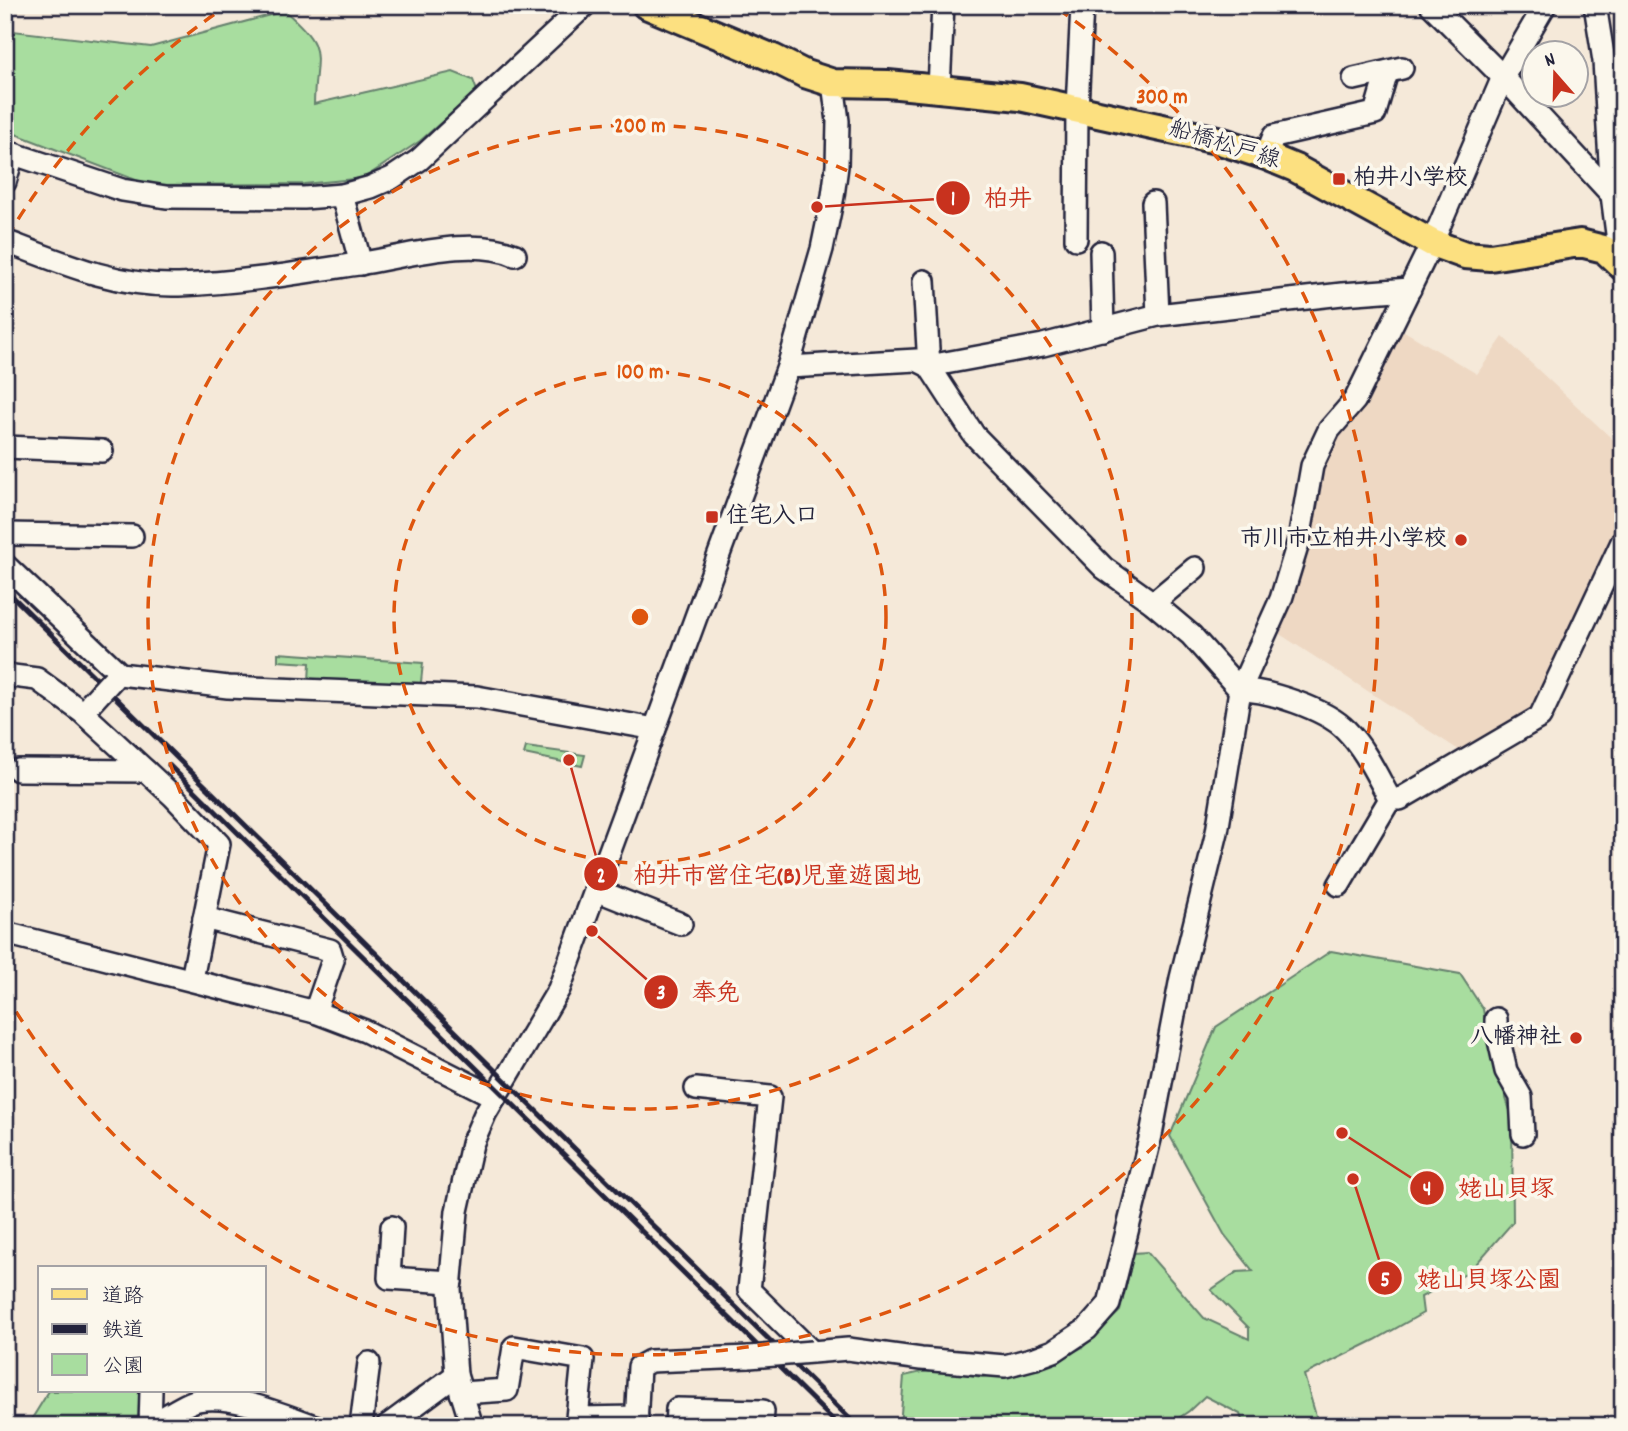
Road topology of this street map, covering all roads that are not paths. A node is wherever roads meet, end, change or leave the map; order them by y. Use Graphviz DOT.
graph roads {
  1 [pos="585,5"];
  2 [pos="646,5"];
  3 [pos="943,5"];
  4 [pos="1082,5"];
  5 [pos="1431,5"];
  6 [pos="1545,5"];
  7 [pos="1595,5"];
  8 [pos="1503,78"];
  9 [pos="1354,79"];
  10 [pos="833,83"];
  11 [pos="939,88"];
  12 [pos="1077,108"];
  13 [pos="9,152"];
  14 [pos="1266,156"];
  15 [pos="5,182"];
  16 [pos="342,195"];
  17 [pos="1612,195"];
  18 [pos="1153,203"];
  19 [pos="1076,239"];
  20 [pos="5,241"];
  21 [pos="1432,243"];
  22 [pos="1101,251"];
  23 [pos="515,255"];
  24 [pos="360,264"];
  25 [pos="1622,266"];
  26 [pos="924,281"];
  27 [pos="1410,289"];
  28 [pos="1158,315"];
  29 [pos="1103,330"];
  30 [pos="929,366"];
  31 [pos="788,367"];
  32 [pos="5,447"];
  33 [pos="102,452"];
  34 [pos="5,534"];
  35 [pos="132,536"];
  36 [pos="1623,540"];
  37 [pos="1195,568"];
  38 [pos="9,578"];
  39 [pos="1153,603"];
  40 [pos="5,675"];
  41 [pos="116,677"];
  42 [pos="1240,690"];
  43 [pos="87,708"];
  44 [pos="655,729"];
  45 [pos="18,770"];
  46 [pos="146,771"];
  47 [pos="1390,799"];
  48 [pos="1339,885"];
  49 [pos="596,890"];
  50 [pos="204,918"];
  51 [pos="681,924"];
  52 [pos="5,933"];
  53 [pos="192,979"];
  54 [pos="315,1012"];
  55 [pos="1496,1018"];
  56 [pos="696,1089"];
  57 [pos="495,1097"];
  58 [pos="1523,1134"];
  59 [pos="392,1227"];
  60 [pos="451,1282"];
  61 [pos="812,1352"];
  62 [pos="369,1363"];
  63 [pos="458,1384"];
  64 [pos="150,1392"];
  65 [pos="229,1395"];
  66 [pos="636,1421"];
  67 [pos="150,1426"];
  68 [pos="315,1426"];
  69 [pos="361,1426"];
  70 [pos="387,1426"];
  71 [pos="472,1426"];
  72 [pos="676,1426"];
  73 [pos="762,1426"];
  1 -- 16 [label="street"];
  2 -- 10 [label="main road, 船橋松戸線"];
  3 -- 11 [label="street"];
  4 -- 12 [label="street"];
  5 -- 8 [label="street"];
  6 -- 8 [label="street"];
  7 -- 17 [label="street"];
  8 -- 17 [label="street"];
  8 -- 21 [label="street"];
  9 -- 14 [label="street"];
  10 -- 11 [label="main road, 船橋松戸線"];
  10 -- 31 [label="street"];
  11 -- 12 [label="main road, 船橋松戸線"];
  12 -- 14 [label="main road, 船橋松戸線"];
  12 -- 19 [label="street"];
  13 -- 15 [label="street"];
  13 -- 16 [label="street"];
  14 -- 21 [label="main road, 船橋松戸線"];
  16 -- 24 [label="street"];
  17 -- 25 [label="street"];
  18 -- 28 [label="street"];
  20 -- 24 [label="street"];
  21 -- 25 [label="main road, 船橋松戸線"];
  21 -- 27 [label="street"];
  22 -- 29 [label="street"];
  23 -- 24 [label="street"];
  26 -- 30 [label="street"];
  27 -- 28 [label="street"];
  27 -- 42 [label="street"];
  28 -- 29 [label="street"];
  29 -- 30 [label="street"];
  30 -- 31 [label="street"];
  30 -- 39 [label="street"];
  31 -- 44 [label="street"];
  32 -- 33 [label="street"];
  34 -- 35 [label="street"];
  36 -- 47 [label="street"];
  37 -- 39 [label="street"];
  38 -- 41 [label="street"];
  39 -- 42 [label="street"];
  40 -- 43 [label="street"];
  41 -- 43 [label="street, bridge"];
  41 -- 44 [label="street"];
  42 -- 47 [label="street"];
  42 -- 61 [label="street"];
  43 -- 46 [label="street"];
  44 -- 49 [label="street"];
  45 -- 46 [label="street"];
  46 -- 50 [label="street"];
  47 -- 48 [label="street"];
  49 -- 51 [label="street"];
  49 -- 57 [label="street"];
  50 -- 53 [label="street"];
  50 -- 54 [label="street"];
  52 -- 53 [label="street"];
  53 -- 54 [label="street"];
  54 -- 57 [label="street"];
  55 -- 58 [label="street"];
  56 -- 61 [label="street"];
  57 -- 60 [label="street"];
  59 -- 60 [label="street"];
  60 -- 63 [label="street"];
  61 -- 66 [label="street, bridge"];
  62 -- 69 [label="street"];
  63 -- 66 [label="street"];
  63 -- 70 [label="street"];
  63 -- 71 [label="street"];
  64 -- 67 [label="street"];
  65 -- 67 [label="street"];
  65 -- 68 [label="street"];
  72 -- 73 [label="street"];
}
